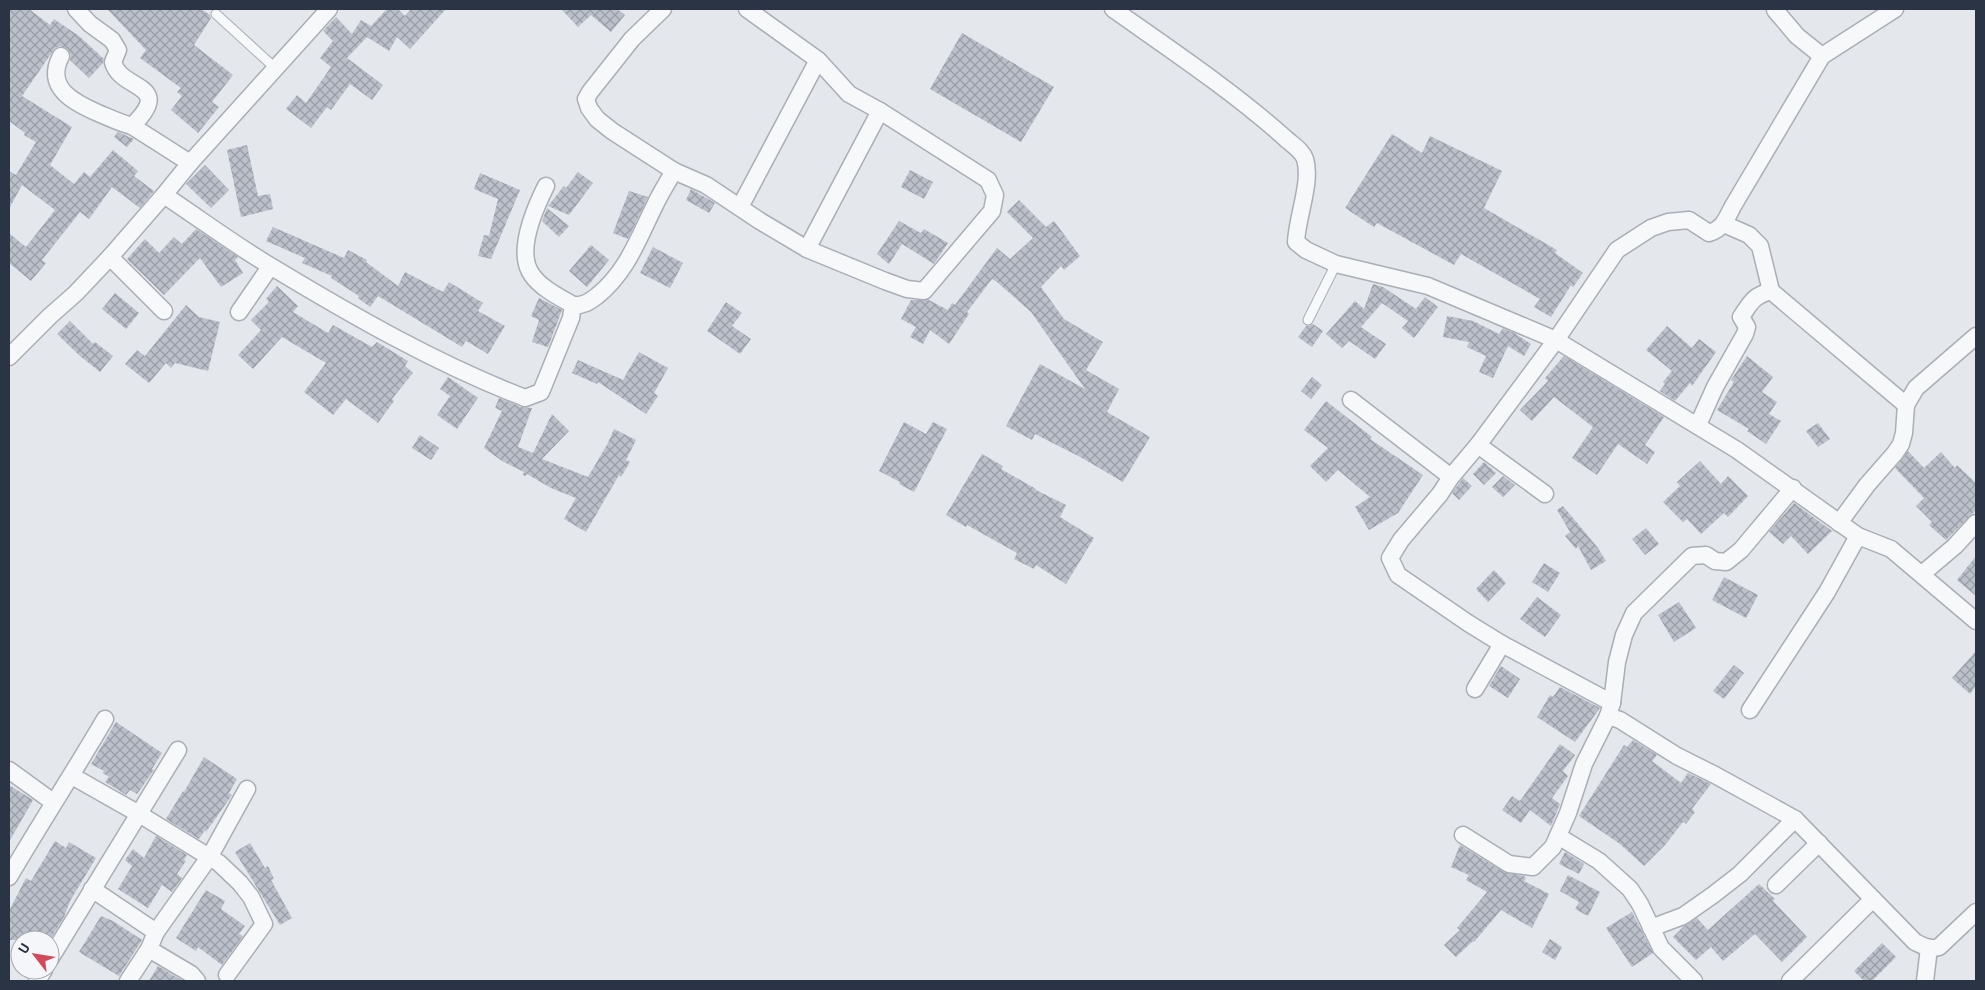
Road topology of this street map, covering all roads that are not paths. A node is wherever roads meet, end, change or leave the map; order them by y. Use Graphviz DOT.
graph roads {
  1 [pos="76,9"];
  2 [pos="329,9"];
  3 [pos="662,9"];
  4 [pos="747,9"];
  5 [pos="1113,9"];
  6 [pos="1895,9"];
  7 [pos="1775,10"];
  8 [pos="216,14"];
  9 [pos="61,56"];
  10 [pos="1822,56"];
  11 [pos="818,60"];
  12 [pos="274,67"];
  13 [pos="880,111"];
  14 [pos="132,126"];
  15 [pos="190,163"];
  16 [pos="674,172"];
  17 [pos="546,186"];
  18 [pos="164,195"];
  19 [pos="740,207"];
  20 [pos="1724,224"];
  21 [pos="807,249"];
  22 [pos="110,257"];
  23 [pos="1336,264"];
  24 [pos="270,267"];
  25 [pos="1771,291"];
  26 [pos="573,305"];
  27 [pos="164,311"];
  28 [pos="240,312"];
  29 [pos="1308,320"];
  30 [pos="1976,336"];
  31 [pos="1556,340"];
  32 [pos="9,358"];
  33 [pos="1351,400"];
  34 [pos="1906,405"];
  35 [pos="1698,425"];
  36 [pos="1478,445"];
  37 [pos="1451,477"];
  38 [pos="1793,488"];
  39 [pos="1545,494"];
  40 [pos="1839,523"];
  41 [pos="1976,523"];
  42 [pos="1858,536"];
  43 [pos="1922,574"];
  44 [pos="1976,621"];
  45 [pos="1502,644"];
  46 [pos="1475,689"];
  47 [pos="1610,709"];
  48 [pos="1750,710"];
  49 [pos="105,719"];
  50 [pos="178,750"];
  51 [pos="9,770"];
  52 [pos="72,776"];
  53 [pos="247,789"];
  54 [pos="53,802"];
  55 [pos="139,814"];
  56 [pos="1795,819"];
  57 [pos="1463,835"];
  58 [pos="1558,836"];
  59 [pos="1819,843"];
  60 [pos="210,856"];
  61 [pos="9,877"];
  62 [pos="1776,885"];
  63 [pos="92,889"];
  64 [pos="1873,899"];
  65 [pos="1976,912"];
  66 [pos="1651,928"];
  67 [pos="156,932"];
  68 [pos="60,943"];
  69 [pos="1929,948"];
  70 [pos="149,949"];
  71 [pos="227,975"];
  72 [pos="128,981"];
  73 [pos="197,981"];
  74 [pos="1694,981"];
  75 [pos="1790,981"];
  76 [pos="1925,981"];
  1 -- 14 [label="street"];
  2 -- 12 [label="street"];
  3 -- 16 [label="street"];
  4 -- 11 [label="street"];
  5 -- 23 [label="street"];
  6 -- 10 [label="street"];
  7 -- 10 [label="street"];
  8 -- 12 [label="lane"];
  9 -- 14 [label="street"];
  10 -- 20 [label="street"];
  11 -- 13 [label="street"];
  11 -- 19 [label="street"];
  12 -- 15 [label="street"];
  13 -- 21 [label="street"];
  13 -- 21 [label="street"];
  14 -- 15 [label="street"];
  15 -- 18 [label="street"];
  16 -- 19 [label="street"];
  16 -- 26 [label="street"];
  17 -- 26 [label="street"];
  18 -- 22 [label="street"];
  18 -- 24 [label="street"];
  19 -- 21 [label="street"];
  20 -- 25 [label="street"];
  20 -- 31 [label="street"];
  22 -- 27 [label="street"];
  22 -- 32 [label="street"];
  23 -- 29 [label="lane"];
  23 -- 31 [label="street"];
  24 -- 26 [label="street"];
  24 -- 28 [label="street"];
  25 -- 34 [label="street"];
  25 -- 35 [label="street"];
  30 -- 34 [label="street"];
  31 -- 35 [label="street"];
  31 -- 36 [label="street"];
  33 -- 37 [label="street"];
  34 -- 40 [label="street"];
  35 -- 38 [label="street"];
  36 -- 37 [label="street"];
  36 -- 39 [label="street"];
  37 -- 45 [label="street"];
  38 -- 40 [label="street"];
  38 -- 47 [label="street"];
  40 -- 42 [label="street"];
  41 -- 43 [label="street"];
  42 -- 43 [label="street"];
  42 -- 48 [label="street"];
  43 -- 44 [label="street"];
  45 -- 46 [label="street"];
  45 -- 47 [label="street"];
  47 -- 56 [label="street"];
  47 -- 58 [label="street"];
  49 -- 52 [label="street"];
  50 -- 55 [label="street"];
  51 -- 54 [label="street"];
  52 -- 54 [label="street"];
  52 -- 55 [label="street"];
  53 -- 60 [label="street"];
  54 -- 61 [label="street"];
  55 -- 60 [label="street"];
  55 -- 63 [label="street"];
  56 -- 59 [label="street"];
  56 -- 66 [label="street"];
  57 -- 58 [label="street"];
  58 -- 66 [label="street"];
  59 -- 62 [label="street"];
  59 -- 64 [label="street"];
  60 -- 67 [label="street"];
  60 -- 71 [label="street"];
  63 -- 67 [label="street"];
  63 -- 68 [label="street"];
  64 -- 69 [label="street"];
  64 -- 75 [label="street"];
  65 -- 69 [label="street"];
  66 -- 74 [label="street"];
  67 -- 70 [label="street"];
  69 -- 76 [label="street"];
  70 -- 72 [label="street"];
  70 -- 73 [label="street"];
}
